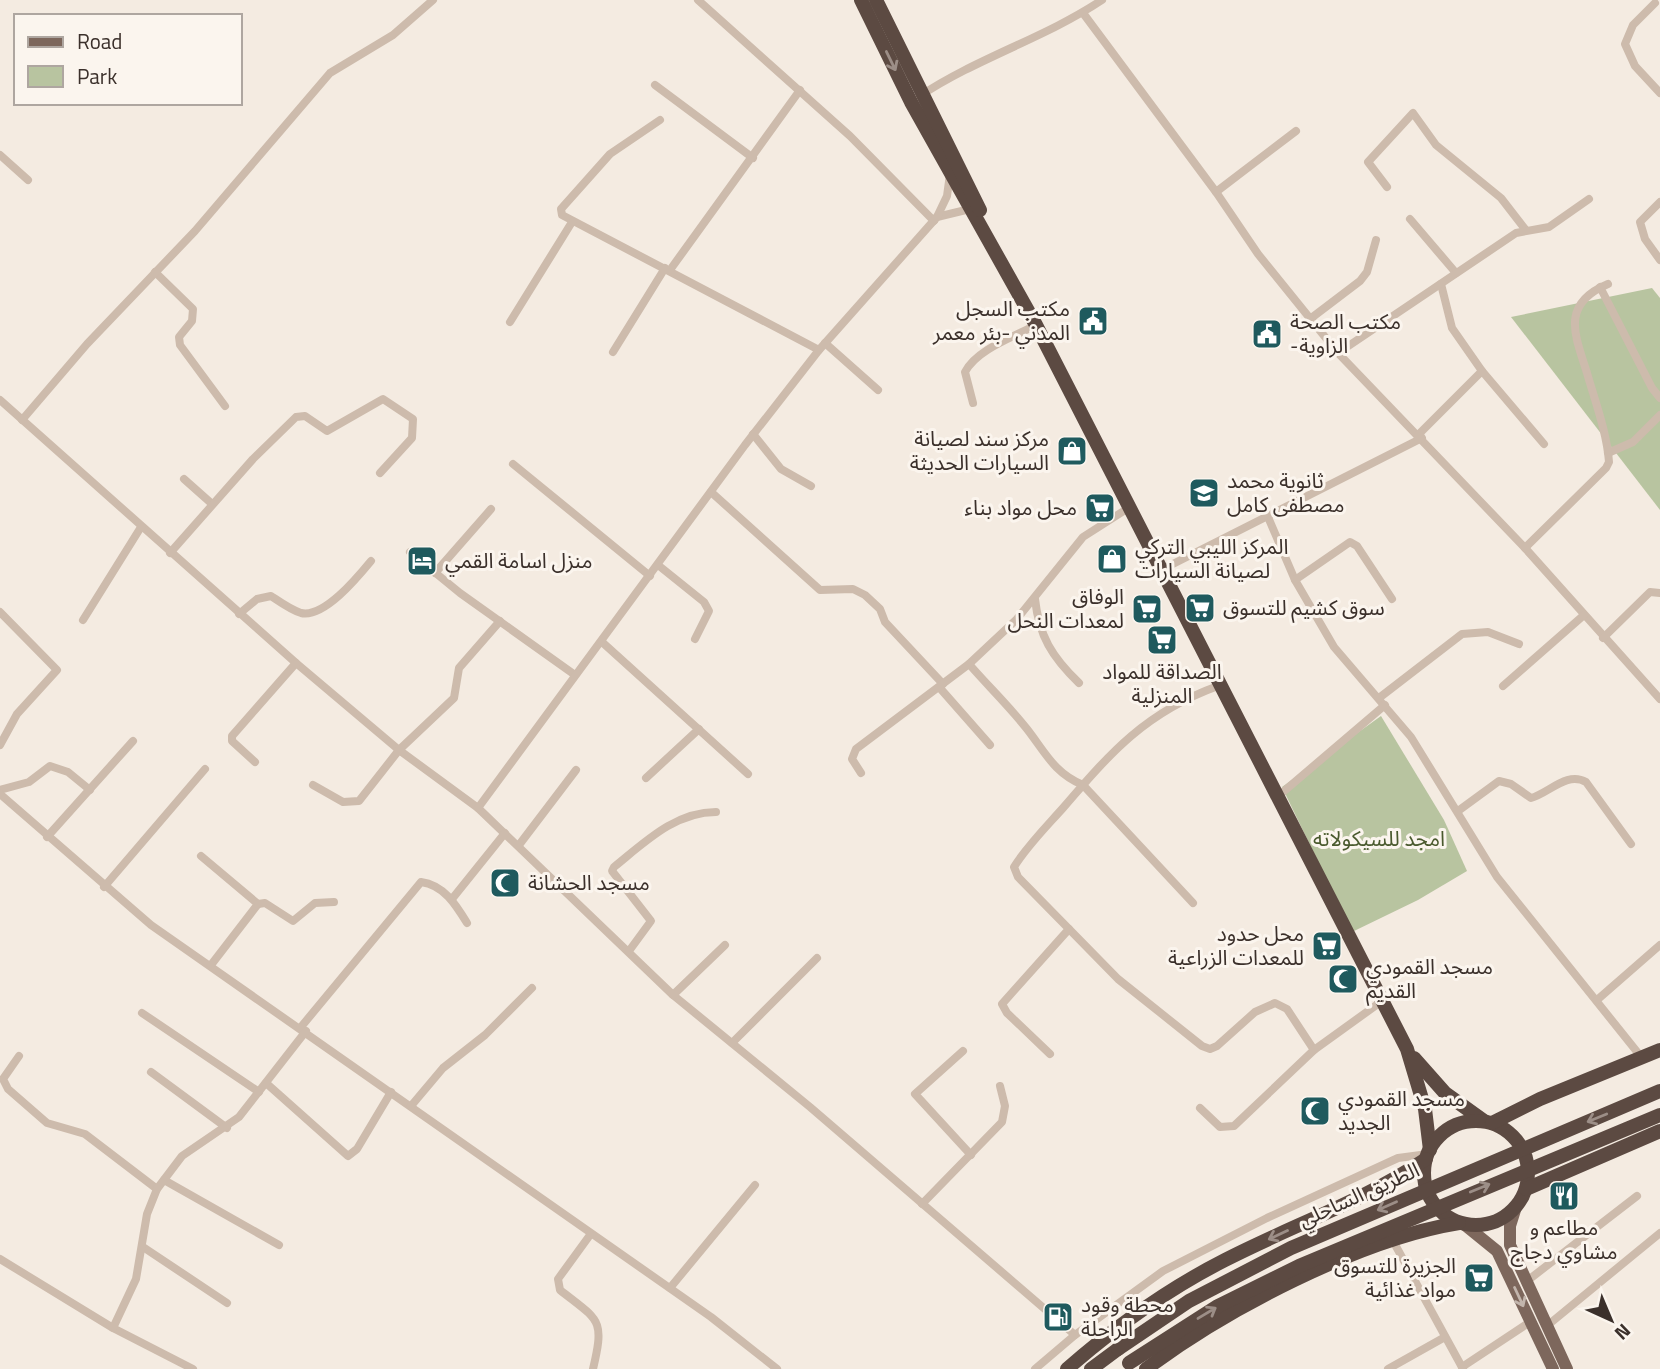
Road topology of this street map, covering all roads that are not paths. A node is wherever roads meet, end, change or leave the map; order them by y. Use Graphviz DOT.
graph roads {
  1 [pos="433,0"];
  2 [pos="698,0"];
  3 [pos="861,0"];
  4 [pos="876,0"];
  5 [pos="1102,0"];
  6 [pos="1656,4"];
  7 [pos="1083,13"];
  8 [pos="655,85"];
  9 [pos="800,90"];
  10 [pos="1660,93"];
  11 [pos="917,98"];
  12 [pos="660,120"];
  13 [pos="1296,131"];
  14 [pos="0,155"];
  15 [pos="753,158"];
  16 [pos="950,173"];
  17 [pos="28,180"];
  18 [pos="1387,187"];
  19 [pos="1216,192"];
  20 [pos="1589,199"];
  21 [pos="1660,202"];
  22 [pos="970,209"];
  23 [pos="935,219"];
  24 [pos="1410,219"];
  25 [pos="572,222"];
  26 [pos="1525,229"];
  27 [pos="986,232"];
  28 [pos="1376,240"];
  29 [pos="1660,260"];
  30 [pos="668,269"];
  31 [pos="155,272"];
  32 [pos="1456,273"];
  33 [pos="1441,284"];
  34 [pos="1310,319"];
  35 [pos="510,321"];
  36 [pos="1035,325"];
  37 [pos="822,347"];
  38 [pos="612,352"];
  39 [pos="1338,353"];
  40 [pos="1482,371"];
  41 [pos="878,390"];
  42 [pos="1660,398"];
  43 [pos="0,400"];
  44 [pos="973,403"];
  45 [pos="225,406"];
  46 [pos="1660,415"];
  47 [pos="22,420"];
  48 [pos="753,434"];
  49 [pos="1420,437"];
  50 [pos="1545,444"];
  51 [pos="1608,453"];
  52 [pos="513,464"];
  53 [pos="380,473"];
  54 [pos="184,479"];
  55 [pos="811,486"];
  56 [pos="711,492"];
  57 [pos="211,503"];
  58 [pos="1130,507"];
  59 [pos="491,509"];
  60 [pos="1268,517"];
  61 [pos="141,527"];
  62 [pos="1525,548"];
  63 [pos="410,552"];
  64 [pos="170,553"];
  65 [pos="371,561"];
  66 [pos="658,565"];
  67 [pos="1161,570"];
  68 [pos="435,573"];
  69 [pos="650,576"];
  70 [pos="1295,580"];
  71 [pos="1660,593"];
  72 [pos="1035,598"];
  73 [pos="1392,599"];
  74 [pos="0,612"];
  75 [pos="239,614"];
  76 [pos="1584,615"];
  77 [pos="83,620"];
  78 [pos="500,621"];
  79 [pos="1603,638"];
  80 [pos="695,639"];
  81 [pos="602,642"];
  82 [pos="1519,644"];
  83 [pos="296,663"];
  84 [pos="969,664"];
  85 [pos="575,675"];
  86 [pos="1079,683"];
  87 [pos="941,685"];
  88 [pos="1218,686"];
  89 [pos="1503,686"];
  90 [pos="1660,699"];
  91 [pos="1382,701"];
  92 [pos="699,729"];
  93 [pos="133,741"];
  94 [pos="0,745"];
  95 [pos="990,745"];
  96 [pos="399,750"];
  97 [pos="255,762"];
  98 [pos="205,769"];
  99 [pos="576,771"];
  100 [pos="861,773"];
  101 [pos="748,774"];
  102 [pos="646,778"];
  103 [pos="1083,785"];
  104 [pos="313,786"];
  105 [pos="90,790"];
  106 [pos="0,792"];
  107 [pos="1276,798"];
  108 [pos="478,808"];
  109 [pos="1458,811"];
  110 [pos="716,813"];
  111 [pos="505,833"];
  112 [pos="47,837"];
  113 [pos="1631,844"];
  114 [pos="519,845"];
  115 [pos="201,856"];
  116 [pos="104,887"];
  117 [pos="452,899"];
  118 [pos="334,902"];
  119 [pos="1193,902"];
  120 [pos="258,904"];
  121 [pos="467,923"];
  122 [pos="1069,929"];
  123 [pos="1660,945"];
  124 [pos="725,946"];
  125 [pos="629,951"];
  126 [pos="817,958"];
  127 [pos="211,965"];
  128 [pos="532,988"];
  129 [pos="673,995"];
  130 [pos="1597,1000"];
  131 [pos="1382,1001"];
  132 [pos="142,1013"];
  133 [pos="303,1029"];
  134 [pos="732,1043"];
  135 [pos="1407,1049"];
  136 [pos="1314,1050"];
  137 [pos="1660,1050"];
  138 [pos="963,1051"];
  139 [pos="1050,1054"];
  140 [pos="19,1056"];
  141 [pos="1642,1058"];
  142 [pos="150,1072"];
  143 [pos="266,1083"];
  144 [pos="1000,1086"];
  145 [pos="1660,1091"];
  146 [pos="259,1092"];
  147 [pos="391,1092"];
  148 [pos="411,1106"];
  149 [pos="1200,1108"];
  150 [pos="1660,1115"];
  151 [pos="1488,1122"];
  152 [pos="227,1128"];
  153 [pos="1660,1131"];
  154 [pos="1428,1154"];
  155 [pos="971,1155"];
  156 [pos="164,1180"];
  157 [pos="755,1185"];
  158 [pos="157,1189"];
  159 [pos="1526,1189"];
  160 [pos="1637,1196"];
  161 [pos="922,1204"];
  162 [pos="1516,1207"];
  163 [pos="1462,1224"];
  164 [pos="1660,1233"];
  165 [pos="590,1235"];
  166 [pos="1392,1239"];
  167 [pos="279,1245"];
  168 [pos="143,1247"];
  169 [pos="0,1259"];
  170 [pos="1527,1281"];
  171 [pos="670,1288"];
  172 [pos="227,1303"];
  173 [pos="1530,1322"];
  174 [pos="1548,1325"];
  175 [pos="113,1328"];
  176 [pos="1075,1335"];
  177 [pos="1445,1336"];
  178 [pos="1125,1366"];
  179 [pos="1463,1368"];
  180 [pos="193,1369"];
  181 [pos="593,1369"];
  182 [pos="777,1369"];
  183 [pos="1035,1369"];
  184 [pos="1067,1369"];
  185 [pos="1091,1369"];
  186 [pos="1146,1369"];
  187 [pos="1388,1369"];
  188 [pos="1553,1369"];
  189 [pos="1567,1369"];
  1 -- 31 [label="street"];
  2 -- 9 [label="street"];
  3 -- 11 [label="highway, one-way"];
  4 -- 11 [label="highway"];
  5 -- 7 [label="street"];
  6 -- 10 [label="street"];
  7 -- 11 [label="street"];
  7 -- 19 [label="street"];
  8 -- 15 [label="street"];
  9 -- 15 [label="street"];
  9 -- 23 [label="street"];
  11 -- 16 [label="highway"];
  11 -- 27 [label="highway"];
  12 -- 25 [label="street"];
  13 -- 19 [label="street"];
  14 -- 17 [label="street"];
  15 -- 30 [label="street"];
  16 -- 22 [label="highway"];
  16 -- 23 [label="street"];
  18 -- 26 [label="street"];
  19 -- 34 [label="street"];
  20 -- 26 [label="street"];
  21 -- 29 [label="street"];
  22 -- 23 [label="street"];
  22 -- 27 [label="highway"];
  23 -- 37 [label="street"];
  24 -- 32 [label="street"];
  25 -- 30 [label="street"];
  25 -- 35 [label="street"];
  26 -- 32 [label="street"];
  27 -- 36 [label="highway"];
  28 -- 34 [label="street"];
  30 -- 37 [label="street"];
  30 -- 38 [label="street"];
  31 -- 45 [label="street"];
  31 -- 47 [label="street"];
  32 -- 33 [label="street"];
  33 -- 39 [label="street"];
  33 -- 40 [label="street"];
  34 -- 39 [label="street"];
  36 -- 44 [label="street"];
  36 -- 58 [label="highway"];
  37 -- 41 [label="street"];
  37 -- 48 [label="street"];
  39 -- 49 [label="street"];
  40 -- 49 [label="street"];
  40 -- 50 [label="street"];
  42 -- 51 [label="street"];
  43 -- 47 [label="street"];
  46 -- 51 [label="street"];
  47 -- 61 [label="street"];
  48 -- 55 [label="street"];
  48 -- 56 [label="street"];
  49 -- 60 [label="street"];
  49 -- 62 [label="street"];
  51 -- 62 [label="street"];
  52 -- 69 [label="street"];
  53 -- 57 [label="street"];
  54 -- 57 [label="street"];
  56 -- 66 [label="street"];
  56 -- 87 [label="street"];
  57 -- 64 [label="street"];
  58 -- 67 [label="highway"];
  58 -- 72 [label="street"];
  59 -- 68 [label="street"];
  60 -- 67 [label="street"];
  60 -- 70 [label="street"];
  61 -- 64 [label="street"];
  61 -- 77 [label="street"];
  62 -- 76 [label="street"];
  63 -- 68 [label="street"];
  64 -- 75 [label="street"];
  65 -- 75 [label="street"];
  66 -- 69 [label="street"];
  66 -- 80 [label="street"];
  67 -- 88 [label="highway"];
  68 -- 78 [label="street"];
  69 -- 81 [label="street"];
  70 -- 73 [label="street"];
  70 -- 91 [label="street"];
  71 -- 79 [label="street"];
  72 -- 84 [label="street"];
  72 -- 86 [label="street"];
  74 -- 94 [label="street"];
  75 -- 83 [label="street"];
  76 -- 79 [label="street"];
  76 -- 89 [label="street"];
  78 -- 85 [label="street"];
  78 -- 96 [label="street"];
  79 -- 90 [label="street"];
  81 -- 85 [label="street"];
  81 -- 92 [label="street"];
  82 -- 91 [label="street"];
  83 -- 96 [label="street"];
  83 -- 97 [label="street"];
  84 -- 87 [label="street"];
  84 -- 103 [label="street"];
  85 -- 108 [label="street"];
  87 -- 95 [label="street"];
  87 -- 100 [label="street"];
  88 -- 103 [label="street"];
  88 -- 107 [label="highway"];
  91 -- 107 [label="street"];
  91 -- 109 [label="street"];
  92 -- 101 [label="street"];
  92 -- 102 [label="street"];
  93 -- 105 [label="street"];
  96 -- 104 [label="street"];
  96 -- 108 [label="street"];
  98 -- 116 [label="street"];
  99 -- 114 [label="street"];
  103 -- 119 [label="street"];
  103 -- 122 [label="street"];
  105 -- 106 [label="street"];
  105 -- 112 [label="street"];
  106 -- 112 [label="street"];
  107 -- 131 [label="highway"];
  108 -- 111 [label="street"];
  109 -- 113 [label="street"];
  109 -- 130 [label="street"];
  110 -- 125 [label="street"];
  111 -- 114 [label="street"];
  111 -- 117 [label="street"];
  112 -- 116 [label="street"];
  114 -- 125 [label="street"];
  115 -- 120 [label="street"];
  116 -- 127 [label="street"];
  117 -- 121 [label="street"];
  117 -- 133 [label="street"];
  118 -- 120 [label="street"];
  120 -- 127 [label="street"];
  122 -- 136 [label="street"];
  122 -- 139 [label="street"];
  123 -- 130 [label="street"];
  124 -- 129 [label="street"];
  125 -- 129 [label="street"];
  126 -- 134 [label="street"];
  127 -- 133 [label="street"];
  128 -- 148 [label="street"];
  129 -- 134 [label="street"];
  130 -- 141 [label="street"];
  131 -- 135 [label="highway"];
  131 -- 136 [label="street"];
  132 -- 146 [label="street"];
  133 -- 143 [label="street"];
  133 -- 147 [label="street"];
  134 -- 161 [label="street"];
  135 -- 151 [label="highway"];
  135 -- 154 [label="highway"];
  136 -- 149 [label="street"];
  137 -- 141 [label="highway"];
  138 -- 155 [label="street"];
  140 -- 158 [label="street"];
  141 -- 151 [label="highway"];
  142 -- 152 [label="street"];
  143 -- 146 [label="street"];
  143 -- 147 [label="street"];
  144 -- 155 [label="street"];
  145 -- 185 [label="highway, الطريق الساحلي, one-way, bridge"];
  146 -- 152 [label="street"];
  147 -- 148 [label="street"];
  148 -- 165 [label="street"];
  178 -- 150 [label="highway, الطريق الساحلي, one-way, bridge"];
  151 -- 154 [label="highway"];
  151 -- 159 [label="highway"];
  152 -- 156 [label="street"];
  153 -- 159 [label="highway"];
  154 -- 163 [label="highway"];
  154 -- 176 [label="street"];
  154 -- 184 [label="highway, one-way"];
  155 -- 161 [label="street"];
  156 -- 158 [label="street"];
  156 -- 167 [label="street"];
  157 -- 171 [label="street"];
  158 -- 168 [label="street"];
  159 -- 162 [label="highway"];
  160 -- 170 [label="street"];
  161 -- 176 [label="street"];
  162 -- 163 [label="highway"];
  162 -- 170 [label="main road"];
  163 -- 166 [label="highway"];
  163 -- 173 [label="main road, one-way"];
  164 -- 174 [label="street"];
  165 -- 171 [label="street"];
  165 -- 181 [label="street"];
  166 -- 177 [label="street"];
  166 -- 186 [label="highway"];
  168 -- 172 [label="street"];
  168 -- 175 [label="street"];
  169 -- 175 [label="street"];
  170 -- 174 [label="main road"];
  171 -- 182 [label="street"];
  173 -- 179 [label="street"];
  173 -- 188 [label="main road"];
  174 -- 189 [label="main road"];
  175 -- 180 [label="street"];
  176 -- 183 [label="street"];
  177 -- 179 [label="street"];
  177 -- 187 [label="street"];
}
